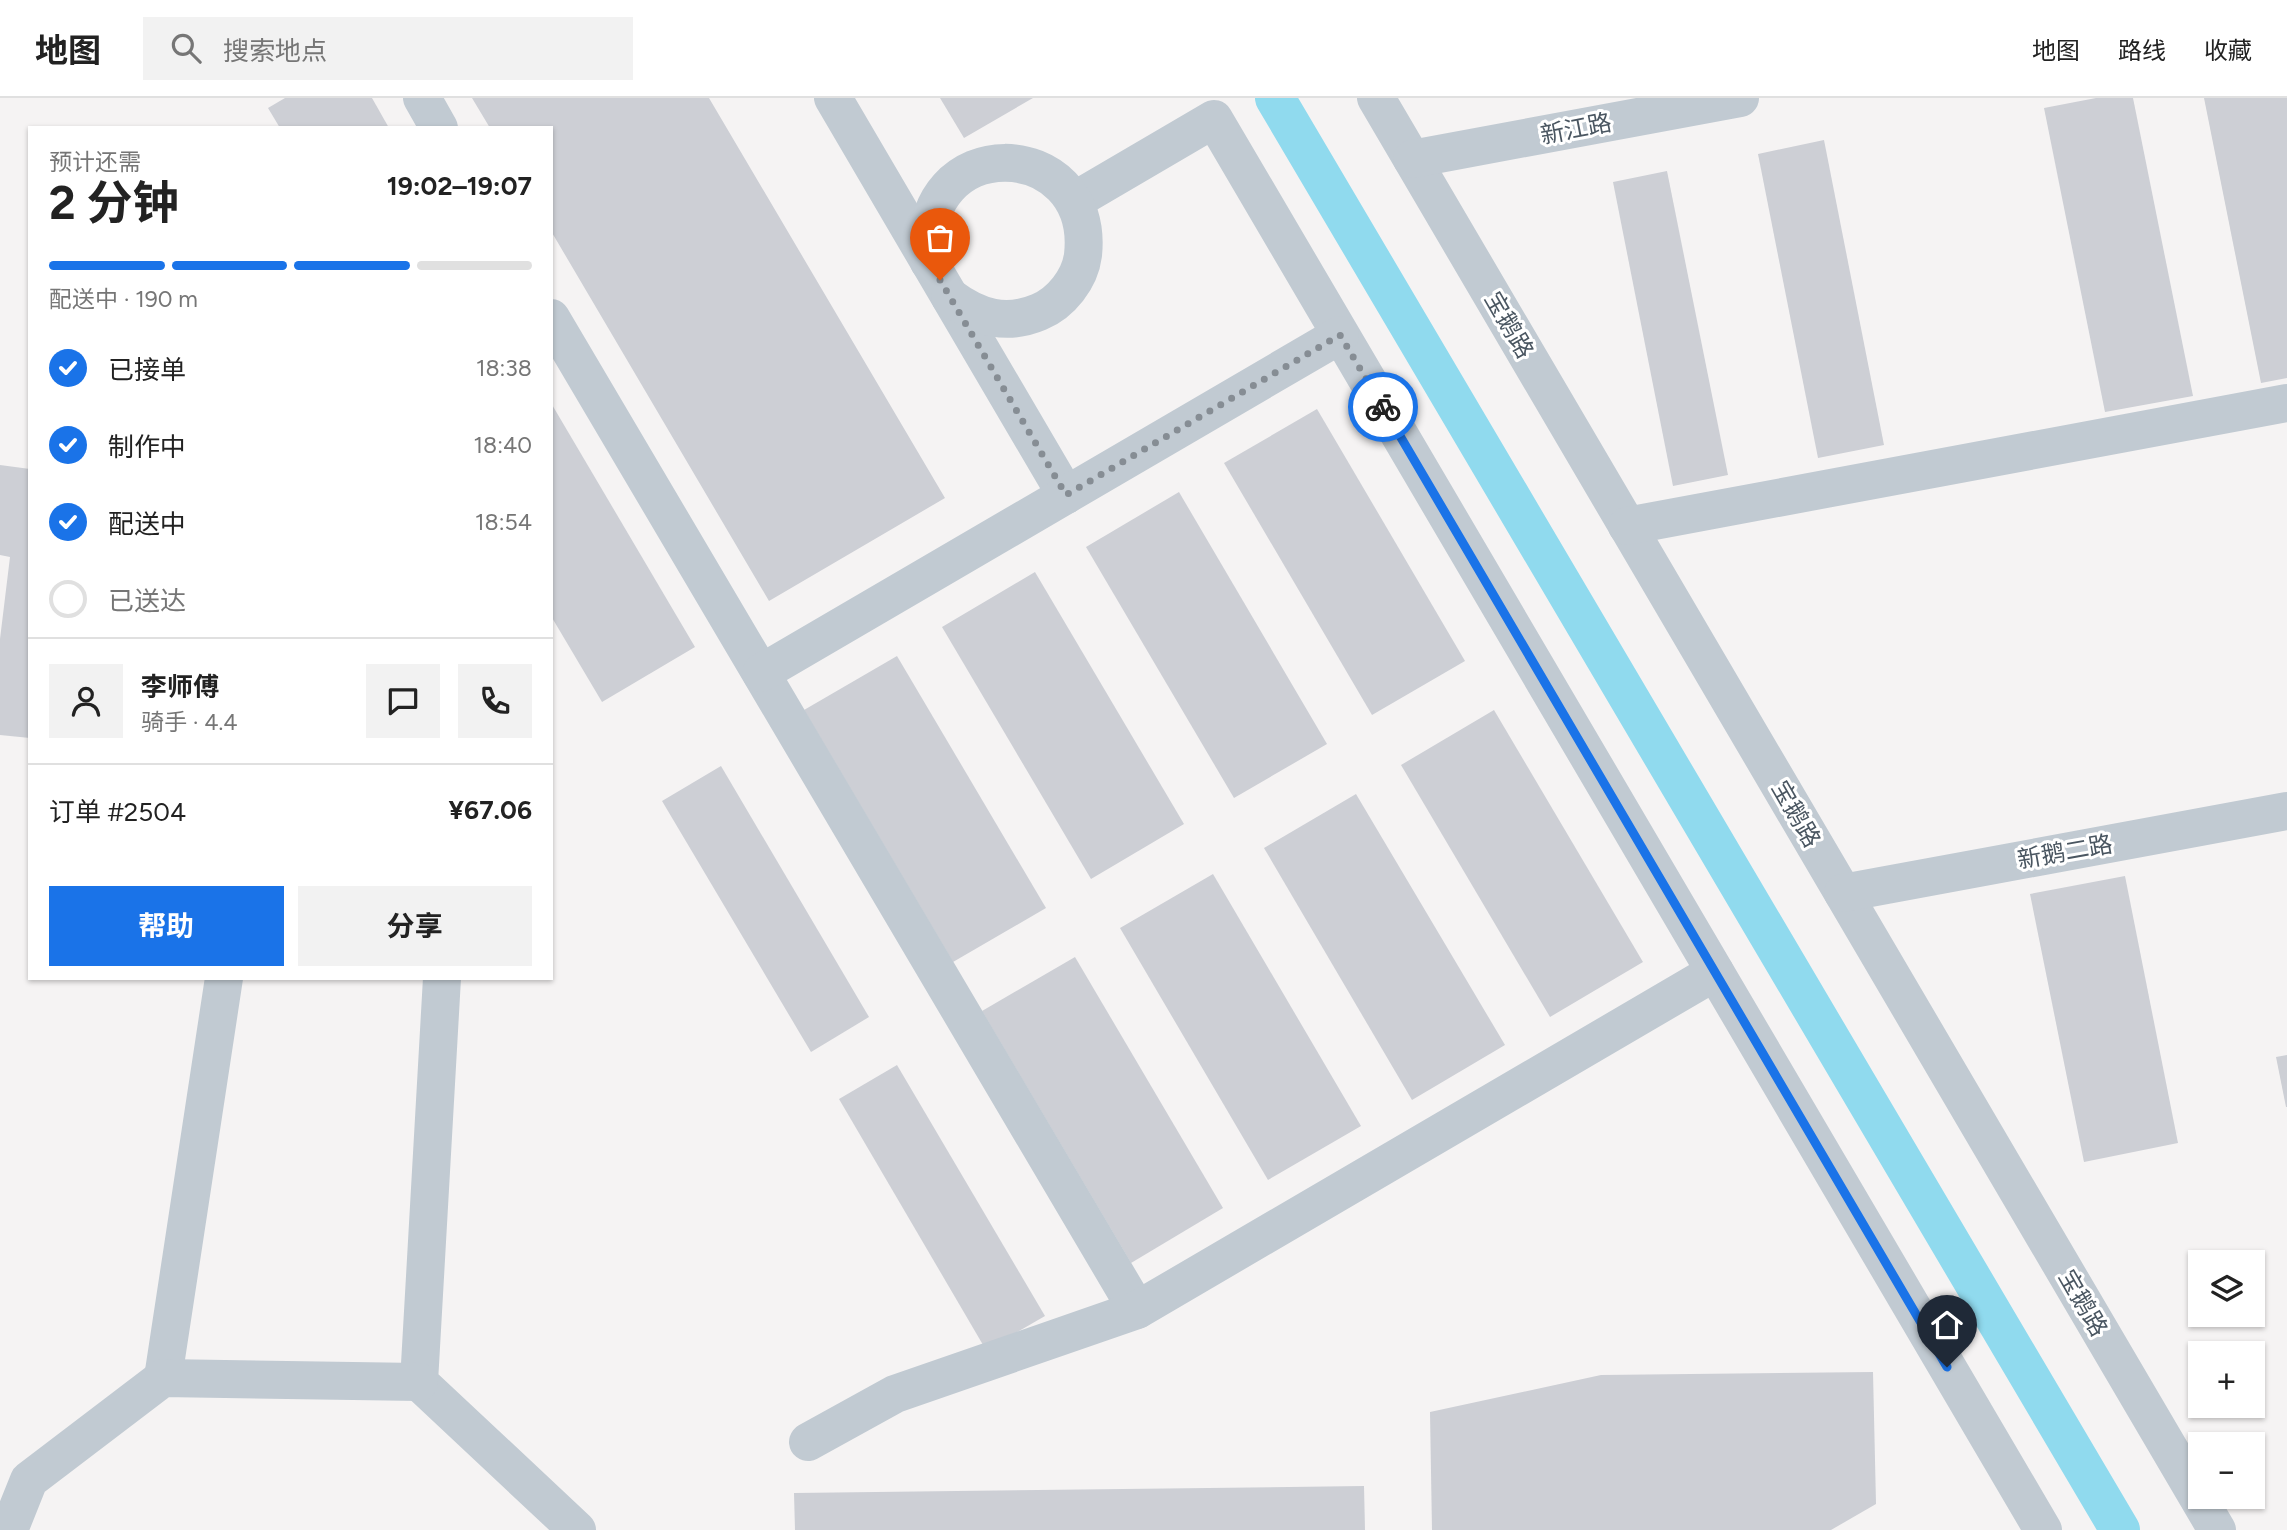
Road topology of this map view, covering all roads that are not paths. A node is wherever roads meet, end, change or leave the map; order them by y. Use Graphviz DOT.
graph roads {
  1 [pos="422,98"];
  2 [pos="833,98"];
  3 [pos="1376,98"];
  4 [pos="1740,98"];
  5 [pos="438,126"];
  6 [pos="1412,159"];
  7 [pos="1074,201"];
  8 [pos="929,262"];
  9 [pos="950,297"];
  10 [pos="553,321"];
  11 [pos="1340,335"];
  12 [pos="2287,403"];
  13 [pos="1066,495"];
  14 [pos="1627,526"];
  15 [pos="761,673"];
  16 [pos="2287,811"];
  17 [pos="1843,893"];
  18 [pos="1715,972"];
  19 [pos="224,980"];
  20 [pos="442,980"];
  21 [pos="1137,1310"];
  22 [pos="163,1378"];
  23 [pos="419,1382"];
  24 [pos="808,1442"];
  25 [pos="9,1530"];
  26 [pos="576,1530"];
  27 [pos="2043,1530"];
  28 [pos="2217,1530"];
  1 -- 5 [label="lane"];
  2 -- 8 [label="lane"];
  3 -- 6 [label="lane, 宝鹅路"];
  4 -- 6 [label="lane, 新江路"];
  6 -- 14 [label="lane, 宝鹅路"];
  7 -- 8 [label="lane"];
  7 -- 9 [label="lane"];
  7 -- 11 [label="lane"];
  8 -- 9 [label="lane"];
  9 -- 13 [label="lane"];
  10 -- 15 [label="lane"];
  11 -- 13 [label="lane"];
  11 -- 18 [label="lane"];
  12 -- 14 [label="lane"];
  13 -- 15 [label="lane"];
  14 -- 17 [label="lane, 宝鹅路"];
  15 -- 21 [label="lane"];
  16 -- 17 [label="lane, 新鹅二路"];
  17 -- 28 [label="lane, 宝鹅路"];
  18 -- 21 [label="lane"];
  18 -- 27 [label="lane"];
  19 -- 22 [label="lane"];
  20 -- 23 [label="lane"];
  21 -- 24 [label="lane"];
  22 -- 23 [label="lane"];
  22 -- 25 [label="lane"];
  23 -- 26 [label="lane"];
}
